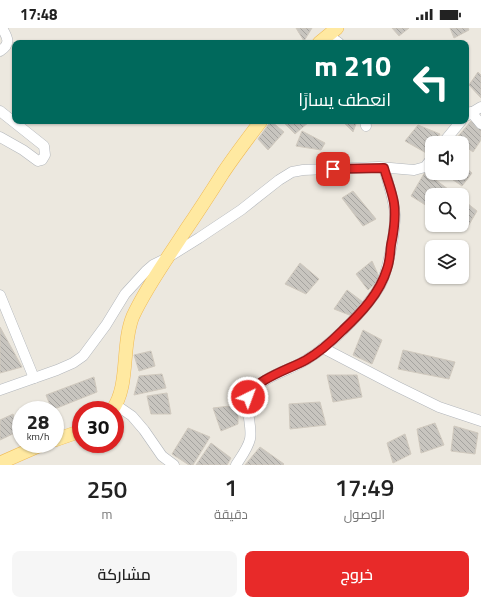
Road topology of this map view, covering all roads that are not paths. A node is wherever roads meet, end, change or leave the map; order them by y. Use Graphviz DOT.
graph roads {
  1 [pos="2,28"];
  2 [pos="0,51"];
  3 [pos="481,107"];
  4 [pos="0,111"];
  5 [pos="469,113"];
  6 [pos="469,115"];
  7 [pos="12,121"];
  8 [pos="16,124"];
  9 [pos="259,124"];
  10 [pos="460,124"];
  11 [pos="481,124"];
  12 [pos="450,136"];
  13 [pos="0,137"];
  14 [pos="425,167"];
  15 [pos="384,168"];
  16 [pos="167,258"];
  17 [pos="0,295"];
  18 [pos="323,348"];
  19 [pos="34,378"];
  20 [pos="0,390"];
  21 [pos="116,401"];
  22 [pos="124,412"];
  23 [pos="481,421"];
  24 [pos="22,453"];
  25 [pos="0,462"];
  26 [pos="174,465"];
  27 [pos="236,465"];
  1 -- 2 [label="street"];
  3 -- 5 [label="street"];
  4 -- 7 [label="street"];
  6 -- 11 [label="street"];
  8 -- 13 [label="street"];
  9 -- 16 [label="main road"];
  10 -- 12 [label="street"];
  14 -- 15 [label="street"];
  15 -- 16 [label="street"];
  15 -- 18 [label="street"];
  16 -- 19 [label="street"];
  16 -- 21 [label="main road"];
  17 -- 19 [label="street"];
  18 -- 23 [label="street"];
  18 -- 27 [label="street"];
  19 -- 20 [label="street"];
  22 -- 26 [label="street"];
  24 -- 25 [label="main road"];
}
